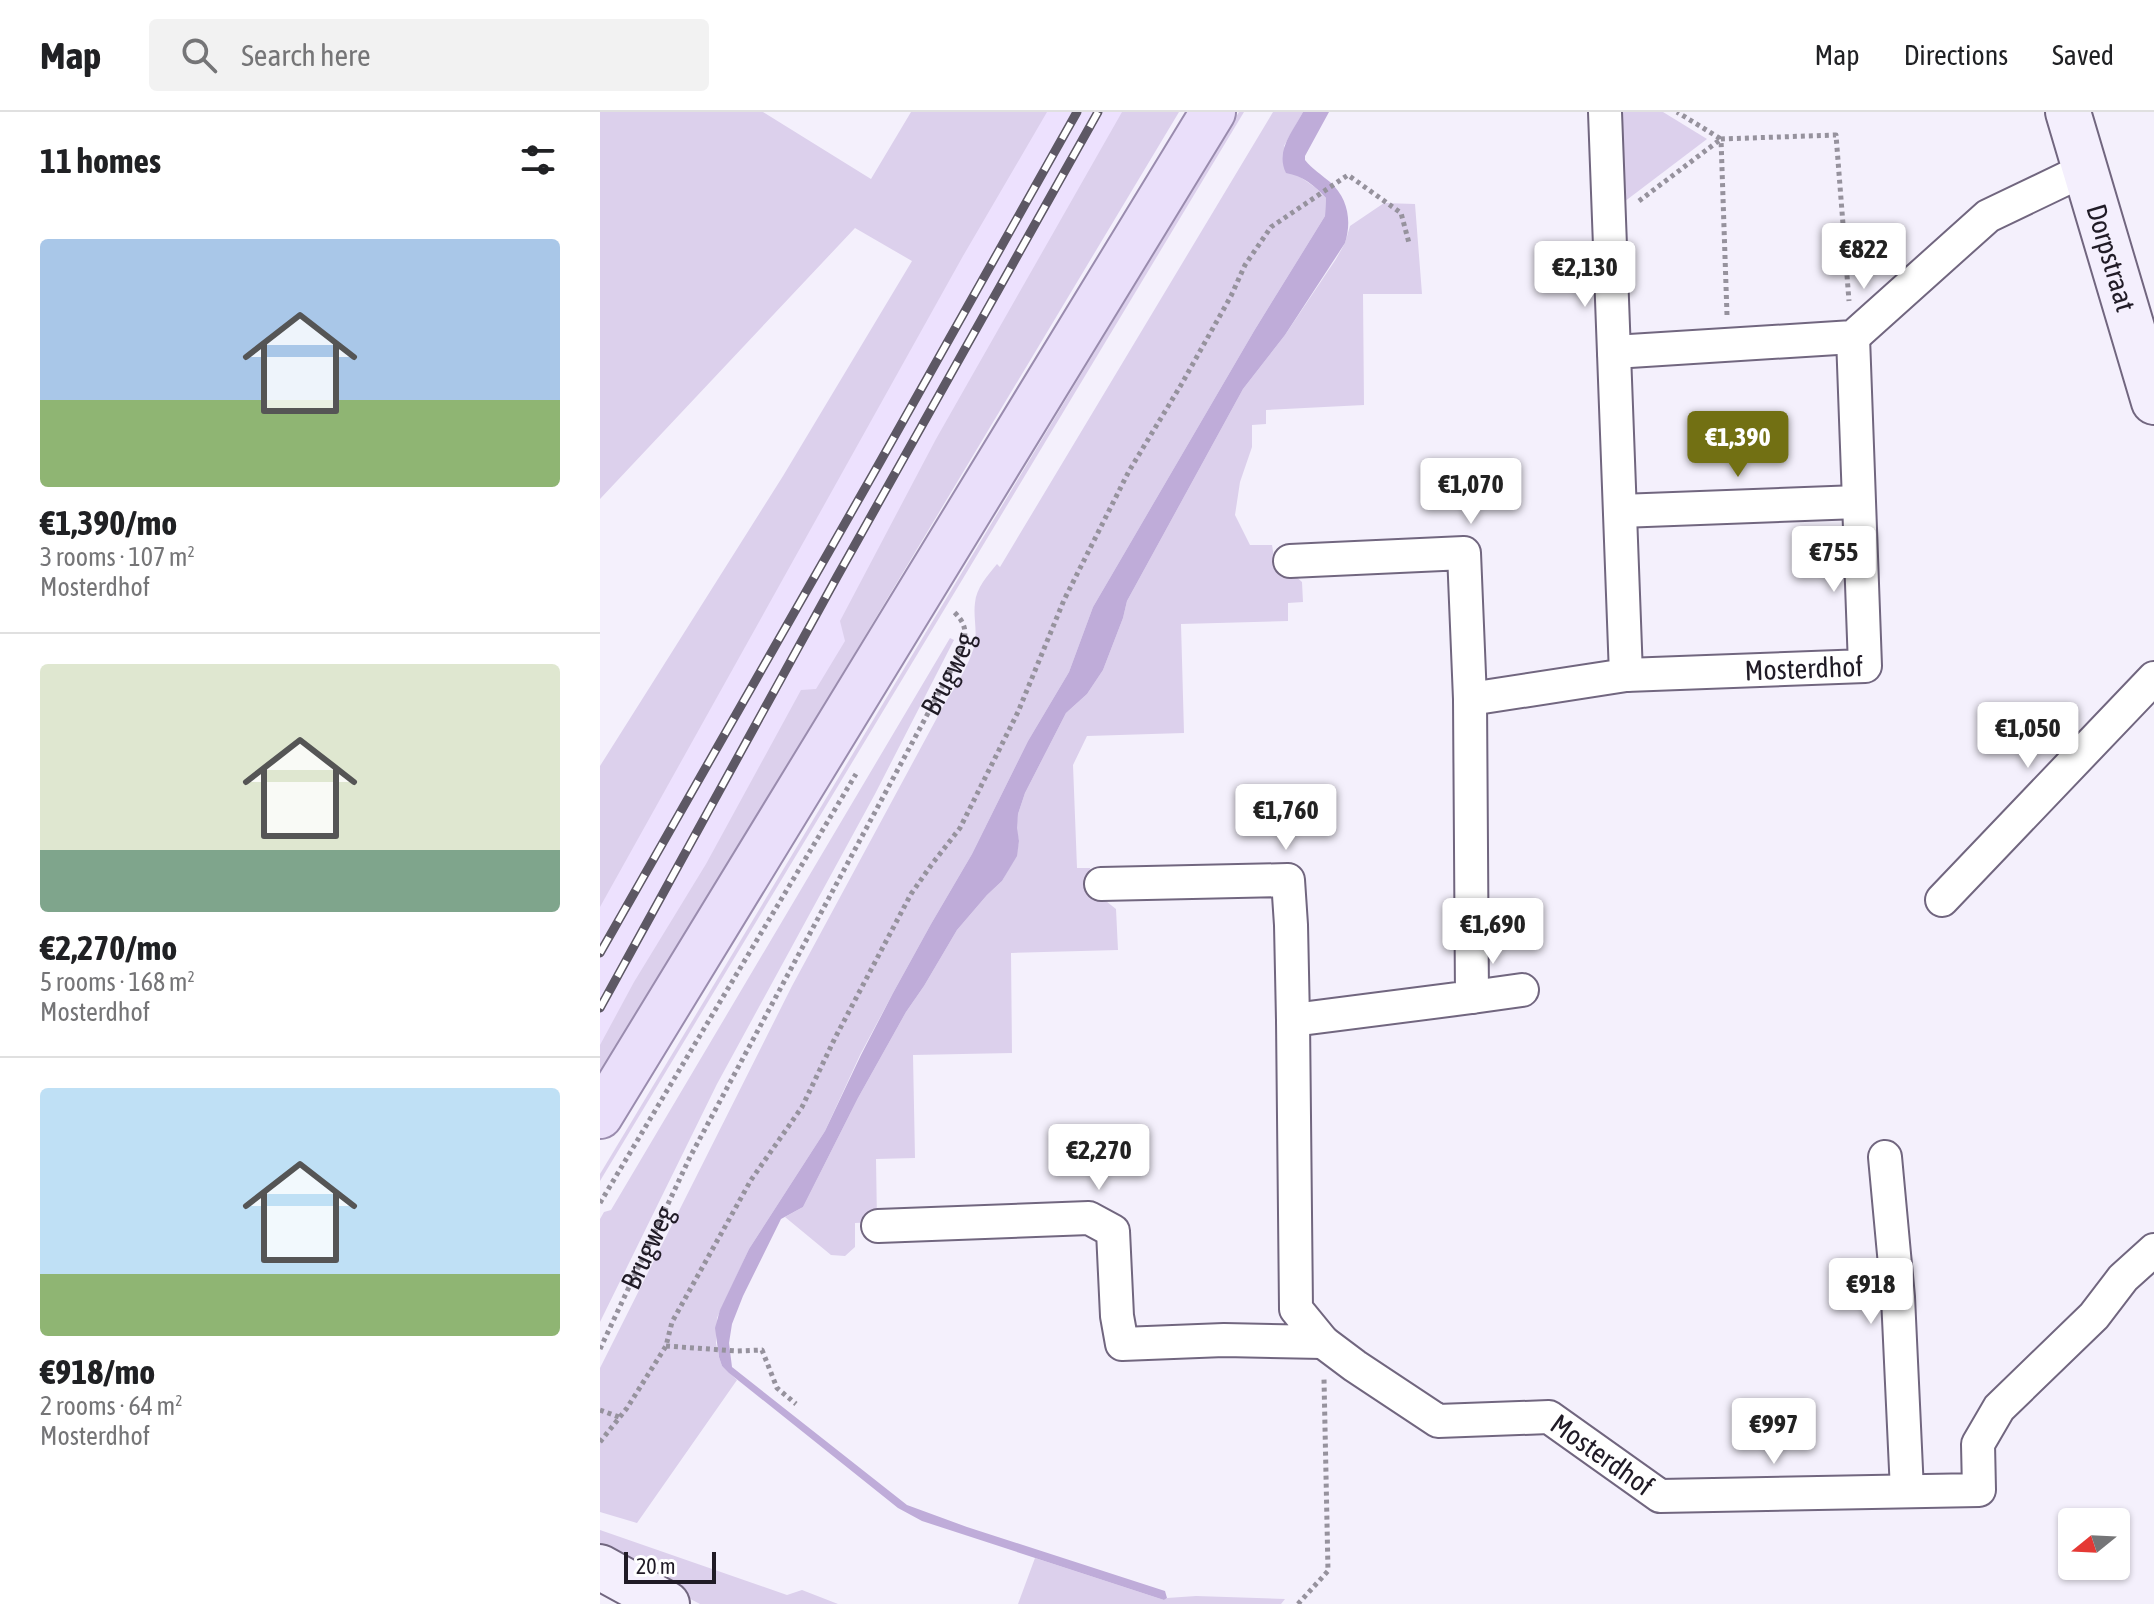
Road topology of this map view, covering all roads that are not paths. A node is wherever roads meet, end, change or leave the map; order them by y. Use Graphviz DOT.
graph roads {
  1 [pos="1213,112"];
  2 [pos="1605,112"];
  3 [pos="2068,112"];
  4 [pos="2086,169"];
  5 [pos="1853,337"];
  6 [pos="1614,352"];
  7 [pos="2154,402"];
  8 [pos="1858,502"];
  9 [pos="1620,511"];
  10 [pos="1290,561"];
  11 [pos="1626,675"];
  12 [pos="2154,678"];
  13 [pos="1470,699"];
  14 [pos="1101,884"];
  15 [pos="1942,900"];
  16 [pos="1522,990"];
  17 [pos="1472,997"];
  18 [pos="1293,1020"];
  19 [pos="600,1116"];
  20 [pos="1885,1157"];
  21 [pos="878,1226"];
  22 [pos="2154,1250"];
  23 [pos="1323,1342"];
  24 [pos="1907,1491"];
  25 [pos="600,1567"];
  26 [pos="667,1604"];
  1 -- 19 [label="main road, Brugweg"];
  2 -- 6 [label="street"];
  3 -- 4 [label="street, Dorpstraat"];
  4 -- 5 [label="street"];
  4 -- 7 [label="street, Dorpstraat"];
  5 -- 6 [label="street"];
  5 -- 8 [label="street, Mosterdhof"];
  6 -- 9 [label="street"];
  8 -- 9 [label="street"];
  8 -- 11 [label="street, Mosterdhof"];
  9 -- 11 [label="street"];
  10 -- 13 [label="street"];
  11 -- 13 [label="street, Mosterdhof"];
  12 -- 15 [label="street"];
  13 -- 17 [label="street"];
  14 -- 18 [label="street, Mosterdhof"];
  16 -- 17 [label="street"];
  17 -- 18 [label="street"];
  18 -- 23 [label="street, Mosterdhof"];
  20 -- 24 [label="street"];
  21 -- 23 [label="street"];
  22 -- 24 [label="street, Mosterdhof"];
  23 -- 24 [label="street, Mosterdhof"];
  25 -- 26 [label="street"];
}
